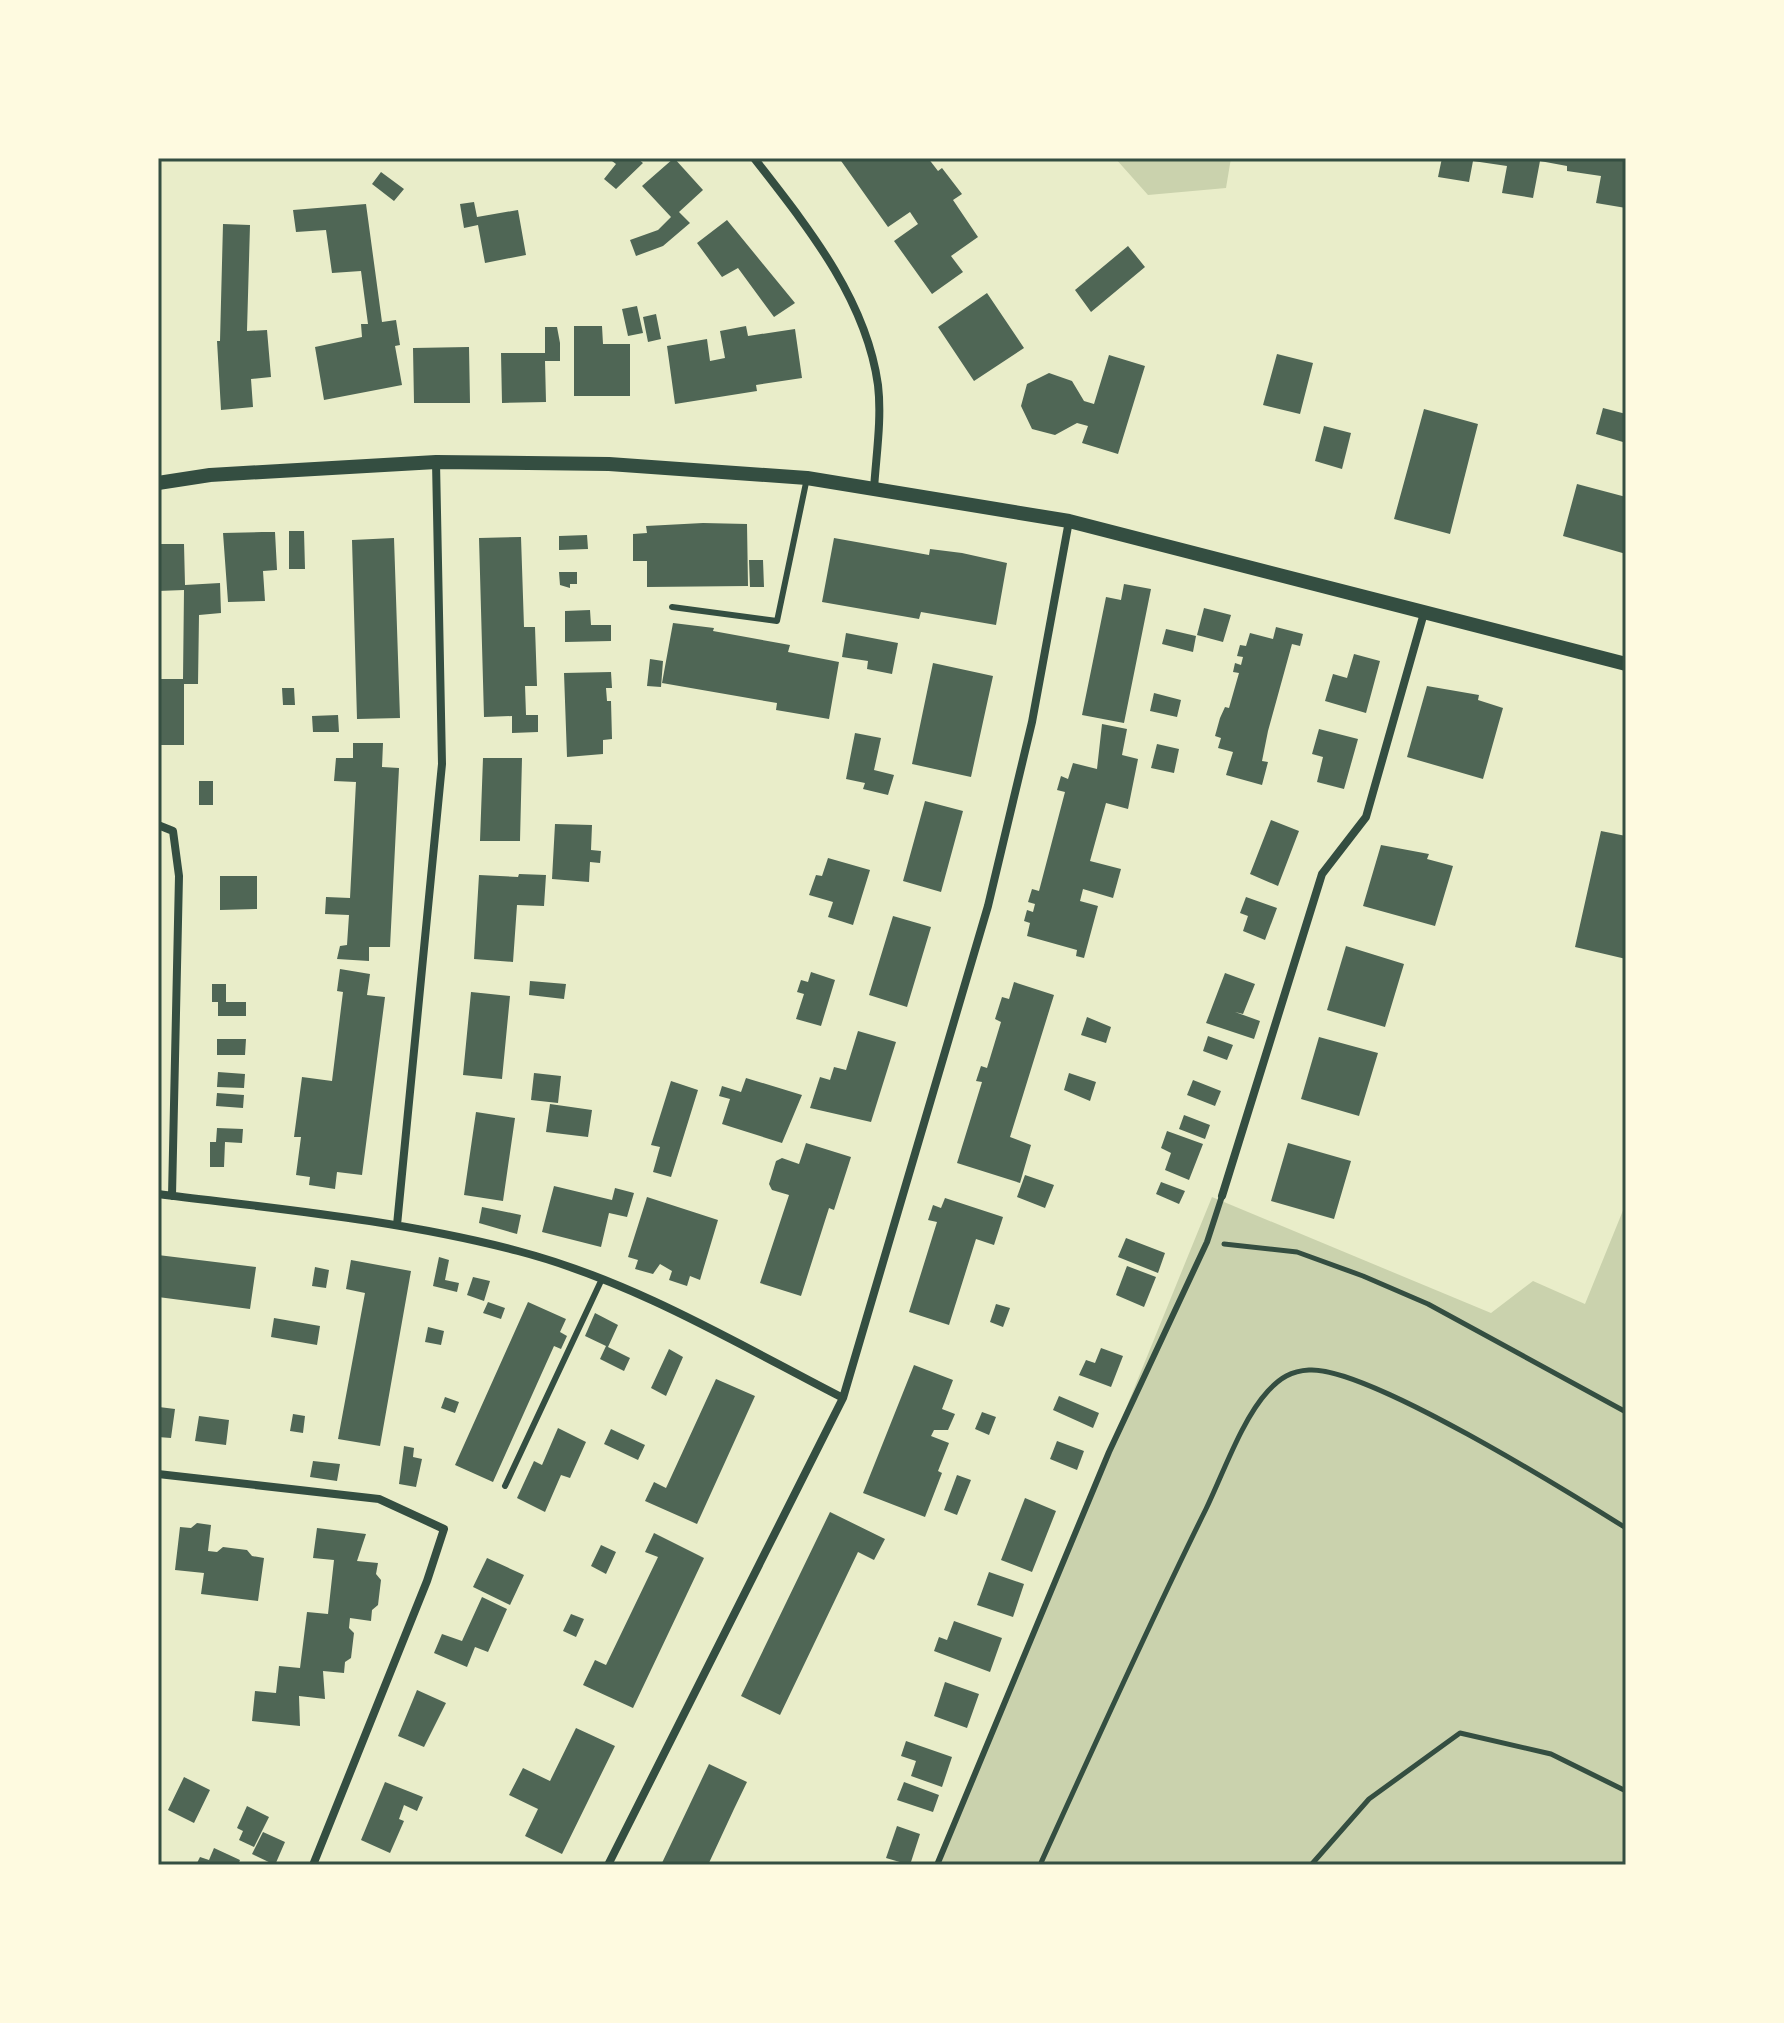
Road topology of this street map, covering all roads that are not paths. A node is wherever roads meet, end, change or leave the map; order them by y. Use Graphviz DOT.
graph roads {
  1 [pos="754,158"];
  2 [pos="436,462"];
  3 [pos="807,478"];
  4 [pos="158,483"];
  5 [pos="874,489"];
  6 [pos="1069,521"];
  7 [pos="672,607"];
  8 [pos="1424,613"];
  9 [pos="1626,664"];
  10 [pos="1626,725"];
  11 [pos="1626,753"];
  12 [pos="158,825"];
  13 [pos="158,1194"];
  14 [pos="172,1196"];
  15 [pos="1222,1196"];
  16 [pos="397,1225"];
  17 [pos="601,1281"];
  18 [pos="843,1398"];
  19 [pos="158,1474"];
  20 [pos="505,1486"];
  21 [pos="313,1865"];
  22 [pos="608,1865"];
  23 [pos="937,1865"];
  1 -- 5 [label="street"];
  2 -- 3 [label="street"];
  2 -- 4 [label="street"];
  2 -- 16 [label="street"];
  3 -- 5 [label="street"];
  3 -- 7 [label="lane"];
  5 -- 6 [label="street"];
  6 -- 8 [label="street"];
  6 -- 18 [label="street"];
  8 -- 9 [label="street"];
  8 -- 15 [label="street"];
  10 -- 11 [label="lane"];
  12 -- 14 [label="street"];
  13 -- 14 [label="street"];
  14 -- 16 [label="street"];
  15 -- 23 [label="lane"];
  16 -- 17 [label="street"];
  17 -- 18 [label="street"];
  17 -- 20 [label="lane"];
  18 -- 22 [label="street"];
  19 -- 21 [label="street"];
}
